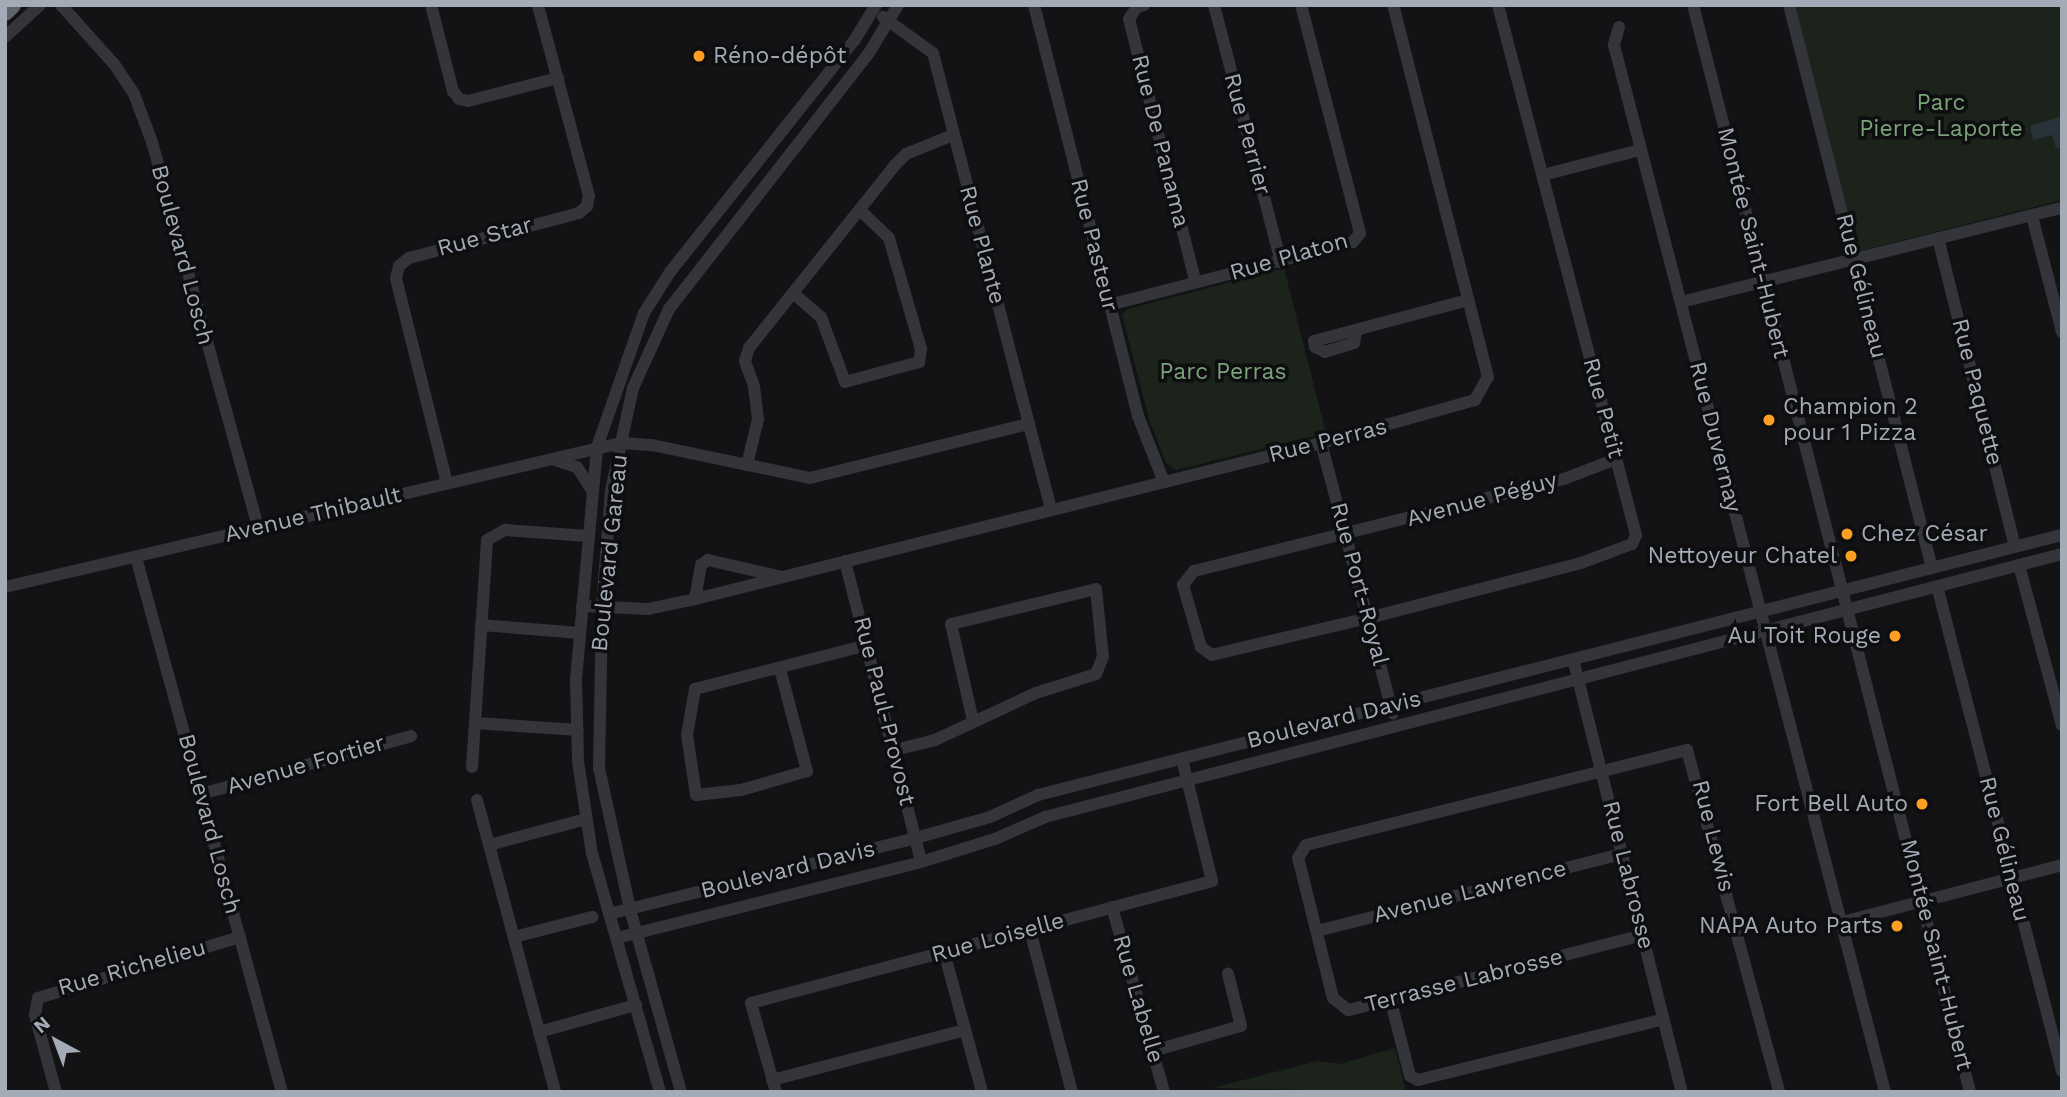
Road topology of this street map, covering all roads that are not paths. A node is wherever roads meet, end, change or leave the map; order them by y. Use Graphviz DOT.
graph roads {
  1 [pos="12,5"];
  2 [pos="40,5"];
  3 [pos="61,5"];
  4 [pos="431,5"];
  5 [pos="538,5"];
  6 [pos="898,5"];
  7 [pos="1034,5"];
  8 [pos="1144,5"];
  9 [pos="1214,5"];
  10 [pos="1301,5"];
  11 [pos="1393,5"];
  12 [pos="1498,5"];
  13 [pos="1693,5"];
  14 [pos="1788,5"];
  15 [pos="875,8"];
  16 [pos="5,12"];
  17 [pos="889,21"];
  18 [pos="1619,27"];
  19 [pos="5,37"];
  20 [pos="558,78"];
  21 [pos="953,135"];
  22 [pos="1640,150"];
  23 [pos="1543,176"];
  24 [pos="2062,208"];
  25 [pos="860,210"];
  26 [pos="2032,216"];
  27 [pos="1938,238"];
  28 [pos="1855,259"];
  29 [pos="1281,262"];
  30 [pos="1763,281"];
  31 [pos="1196,283"];
  32 [pos="793,293"];
  33 [pos="1468,300"];
  34 [pos="1681,302"];
  35 [pos="1110,305"];
  36 [pos="1356,331"];
  37 [pos="2062,332"];
  38 [pos="1029,424"];
  39 [pos="621,443"];
  40 [pos="1321,443"];
  41 [pos="597,447"];
  42 [pos="1616,459"];
  43 [pos="544,461"];
  44 [pos="747,465"];
  45 [pos="1164,482"];
  46 [pos="447,484"];
  47 [pos="592,491"];
  48 [pos="1050,507"];
  49 [pos="258,528"];
  50 [pos="1346,533"];
  51 [pos="2062,535"];
  52 [pos="588,536"];
  53 [pos="2015,547"];
  54 [pos="2062,554"];
  55 [pos="136,557"];
  56 [pos="845,561"];
  57 [pos="2020,565"];
  58 [pos="1932,568"];
  59 [pos="1911,573"];
  60 [pos="782,576"];
  61 [pos="1937,586"];
  62 [pos="5,587"];
  63 [pos="1842,591"];
  64 [pos="1916,591"];
  65 [pos="695,599"];
  66 [pos="582,606"];
  67 [pos="602,607"];
  68 [pos="1847,608"];
  69 [pos="1759,611"];
  70 [pos="1368,618"];
  71 [pos="481,625"];
  72 [pos="1764,631"];
  73 [pos="580,633"];
  74 [pos="867,645"];
  75 [pos="1573,659"];
  76 [pos="780,669"];
  77 [pos="1578,679"];
  78 [pos="1391,706"];
  79 [pos="973,721"];
  80 [pos="475,723"];
  81 [pos="2062,724"];
  82 [pos="1396,725"];
  83 [pos="578,730"];
  84 [pos="411,736"];
  85 [pos="895,750"];
  86 [pos="1182,759"];
  87 [pos="472,767"];
  88 [pos="1602,771"];
  89 [pos="1188,779"];
  90 [pos="201,794"];
  91 [pos="477,800"];
  92 [pos="586,819"];
  93 [pos="916,838"];
  94 [pos="489,845"];
  95 [pos="1622,854"];
  96 [pos="921,862"];
  97 [pos="2062,865"];
  98 [pos="2011,878"];
  99 [pos="668,899"];
  100 [pos="1923,901"];
  101 [pos="1112,907"];
  102 [pos="630,909"];
  103 [pos="610,914"];
  104 [pos="592,917"];
  105 [pos="1842,922"];
  106 [pos="673,924"];
  107 [pos="1030,930"];
  108 [pos="1317,930"];
  109 [pos="637,933"];
  110 [pos="1643,935"];
  111 [pos="240,937"];
  112 [pos="514,937"];
  113 [pos="617,938"];
  114 [pos="944,952"];
  115 [pos="1228,974"];
  116 [pos="1391,1002"];
  117 [pos="636,1005"];
  118 [pos="1664,1019"];
  119 [pos="965,1031"];
  120 [pos="539,1032"];
  121 [pos="1153,1051"];
  122 [pos="2062,1070"];
  123 [pos="774,1086"];
  124 [pos="56,1092"];
  125 [pos="282,1092"];
  126 [pos="555,1092"];
  127 [pos="660,1092"];
  128 [pos="681,1092"];
  129 [pos="982,1092"];
  130 [pos="1072,1092"];
  131 [pos="1164,1092"];
  132 [pos="1682,1092"];
  133 [pos="1779,1092"];
  134 [pos="1885,1092"];
  135 [pos="1969,1092"];
  1 -- 16 [label="highway"];
  2 -- 19 [label="street"];
  3 -- 49 [label="street, Boulevard Losch"];
  4 -- 20 [label="street"];
  5 -- 20 [label="street, Rue Star"];
  6 -- 17 [label="street, Boulevard Gareau"];
  7 -- 35 [label="street, Rue Pasteur"];
  8 -- 31 [label="street, Rue De Panama"];
  9 -- 29 [label="street, Rue Perrier"];
  10 -- 29 [label="street, Rue Platon"];
  11 -- 33 [label="street, Rue Perras"];
  12 -- 23 [label="street, Rue Petit"];
  13 -- 30 [label="street, Montée Saint-Hubert"];
  14 -- 28 [label="street, Rue Gélineau"];
  15 -- 17 [label="street, Rue Plante"];
  15 -- 41 [label="street, Boulevard Gareau"];
  17 -- 21 [label="street, Rue Plante"];
  17 -- 39 [label="street, Boulevard Gareau"];
  18 -- 22 [label="street, Rue Duvernay"];
  20 -- 46 [label="street, Rue Star"];
  21 -- 25 [label="street"];
  21 -- 38 [label="street, Rue Plante"];
  22 -- 23 [label="street"];
  22 -- 34 [label="street, Rue Duvernay"];
  23 -- 42 [label="street, Rue Petit"];
  24 -- 26 [label="street"];
  25 -- 32 [label="street"];
  25 -- 32 [label="street"];
  26 -- 27 [label="street"];
  26 -- 37 [label="street"];
  27 -- 28 [label="street"];
  27 -- 53 [label="street, Rue Paquette"];
  28 -- 30 [label="street"];
  28 -- 58 [label="street, Rue Gélineau"];
  29 -- 31 [label="street, Rue Platon"];
  30 -- 34 [label="street"];
  30 -- 63 [label="street, Montée Saint-Hubert"];
  31 -- 35 [label="street, Rue Platon"];
  32 -- 44 [label="street"];
  33 -- 36 [label="street"];
  33 -- 40 [label="street, Rue Perras"];
  34 -- 69 [label="street, Rue Duvernay"];
  35 -- 45 [label="street, Rue Pasteur"];
  38 -- 44 [label="street, Avenue Thibault"];
  38 -- 48 [label="street, Rue Plante"];
  39 -- 41 [label="street, Avenue Thibault"];
  39 -- 44 [label="street, Avenue Thibault"];
  39 -- 67 [label="street, Boulevard Gareau"];
  40 -- 45 [label="street, Rue Perras"];
  40 -- 50 [label="street, Rue Port-Royal"];
  41 -- 43 [label="street, Avenue Thibault"];
  41 -- 47 [label="street, Boulevard Gareau"];
  42 -- 50 [label="street, Avenue Péguy"];
  42 -- 70 [label="street, Rue Petit"];
  43 -- 46 [label="street, Avenue Thibault"];
  43 -- 47 [label="street"];
  45 -- 48 [label="street, Rue Perras"];
  46 -- 49 [label="street, Avenue Thibault"];
  47 -- 52 [label="street, Boulevard Gareau"];
  48 -- 56 [label="street, Rue Perras"];
  49 -- 55 [label="street, Avenue Thibault"];
  50 -- 70 [label="street, Rue Port-Royal"];
  50 -- 70 [label="street, Avenue Péguy"];
  51 -- 53 [label="street, Boulevard Davis"];
  52 -- 66 [label="street, Boulevard Gareau"];
  52 -- 71 [label="street"];
  53 -- 58 [label="street, Boulevard Davis"];
  54 -- 57 [label="street, Boulevard Davis"];
  55 -- 62 [label="street, Avenue Thibault"];
  55 -- 90 [label="street, Boulevard Losch"];
  56 -- 60 [label="street, Rue Perras"];
  56 -- 74 [label="street, Rue Paul-Provost"];
  57 -- 61 [label="street, Boulevard Davis"];
  57 -- 81 [label="street"];
  58 -- 59 [label="street, Boulevard Davis"];
  59 -- 63 [label="street, Boulevard Davis"];
  59 -- 64 [label="street"];
  60 -- 65 [label="street, Rue Perras"];
  60 -- 65 [label="street, Rue Perras"];
  61 -- 64 [label="street, Boulevard Davis"];
  61 -- 98 [label="street, Rue Gélineau"];
  63 -- 68 [label="street, Montée Saint-Hubert"];
  63 -- 69 [label="street, Boulevard Davis"];
  64 -- 68 [label="street, Boulevard Davis"];
  65 -- 67 [label="street, Rue Perras"];
  66 -- 67 [label="street, Rue Perras"];
  66 -- 73 [label="street, Boulevard Gareau"];
  67 -- 102 [label="street, Boulevard Gareau"];
  68 -- 72 [label="street, Boulevard Davis"];
  68 -- 100 [label="street, Montée Saint-Hubert"];
  69 -- 72 [label="street, Rue Duvernay"];
  69 -- 75 [label="street, Boulevard Davis"];
  70 -- 78 [label="street, Rue Port-Royal"];
  71 -- 73 [label="street"];
  71 -- 80 [label="street"];
  72 -- 77 [label="street, Boulevard Davis"];
  72 -- 105 [label="street, Rue Duvernay"];
  73 -- 83 [label="street, Boulevard Gareau"];
  74 -- 76 [label="street"];
  74 -- 85 [label="street, Rue Paul-Provost"];
  75 -- 77 [label="street, Rue Labrosse"];
  75 -- 78 [label="street, Boulevard Davis"];
  76 -- 76 [label="street"];
  77 -- 82 [label="street, Boulevard Davis"];
  77 -- 88 [label="street, Rue Labrosse"];
  78 -- 82 [label="street, Rue Port-Royal"];
  78 -- 86 [label="street, Boulevard Davis"];
  79 -- 79 [label="street"];
  79 -- 85 [label="street"];
  80 -- 83 [label="street"];
  80 -- 87 [label="street"];
  82 -- 89 [label="street, Boulevard Davis"];
  83 -- 92 [label="street, Boulevard Gareau"];
  84 -- 90 [label="street, Avenue Fortier"];
  85 -- 93 [label="street, Rue Paul-Provost"];
  86 -- 89 [label="street, Rue Loiselle"];
  86 -- 93 [label="street, Boulevard Davis"];
  88 -- 95 [label="street, Rue Labrosse"];
  88 -- 108 [label="street, Terrasse Labrosse"];
  88 -- 133 [label="street, Rue Lewis"];
  89 -- 96 [label="street, Boulevard Davis"];
  89 -- 101 [label="street, Rue Loiselle"];
  90 -- 111 [label="street, Boulevard Losch"];
  91 -- 94 [label="street"];
  92 -- 94 [label="street"];
  92 -- 103 [label="street, Boulevard Gareau"];
  93 -- 96 [label="street, Rue Paul-Provost"];
  93 -- 99 [label="street, Boulevard Davis"];
  94 -- 112 [label="street"];
  95 -- 108 [label="street, Avenue Lawrence"];
  95 -- 110 [label="street, Rue Labrosse"];
  96 -- 106 [label="street, Boulevard Davis"];
  97 -- 98 [label="street"];
  98 -- 100 [label="street"];
  98 -- 122 [label="street, Rue Gélineau"];
  99 -- 102 [label="street, Boulevard Davis"];
  99 -- 106 [label="street"];
  100 -- 105 [label="street"];
  100 -- 135 [label="street, Montée Saint-Hubert"];
  101 -- 107 [label="street, Rue Loiselle"];
  101 -- 121 [label="street, Rue Labelle"];
  102 -- 103 [label="street, Boulevard Davis"];
  102 -- 109 [label="street, Boulevard Gareau"];
  103 -- 113 [label="street, Boulevard Gareau"];
  104 -- 112 [label="street"];
  105 -- 134 [label="street, Rue Duvernay"];
  106 -- 109 [label="street, Boulevard Davis"];
  107 -- 114 [label="street, Rue Loiselle"];
  107 -- 130 [label="street"];
  108 -- 116 [label="street, Terrasse Labrosse"];
  109 -- 113 [label="street, Boulevard Davis"];
  109 -- 128 [label="street, Boulevard Gareau"];
  110 -- 116 [label="street, Terrasse Labrosse"];
  110 -- 118 [label="street, Rue Labrosse"];
  111 -- 124 [label="street, Rue Richelieu"];
  111 -- 125 [label="street, Boulevard Losch"];
  112 -- 120 [label="street"];
  113 -- 117 [label="street, Boulevard Gareau"];
  114 -- 119 [label="street"];
  114 -- 123 [label="street, Rue Loiselle"];
  115 -- 121 [label="street"];
  116 -- 118 [label="street"];
  117 -- 120 [label="street"];
  117 -- 127 [label="street, Boulevard Gareau"];
  118 -- 132 [label="street, Rue Labrosse"];
  119 -- 123 [label="street"];
  119 -- 129 [label="street"];
  120 -- 126 [label="street"];
  121 -- 131 [label="street, Rue Labelle"];
}
